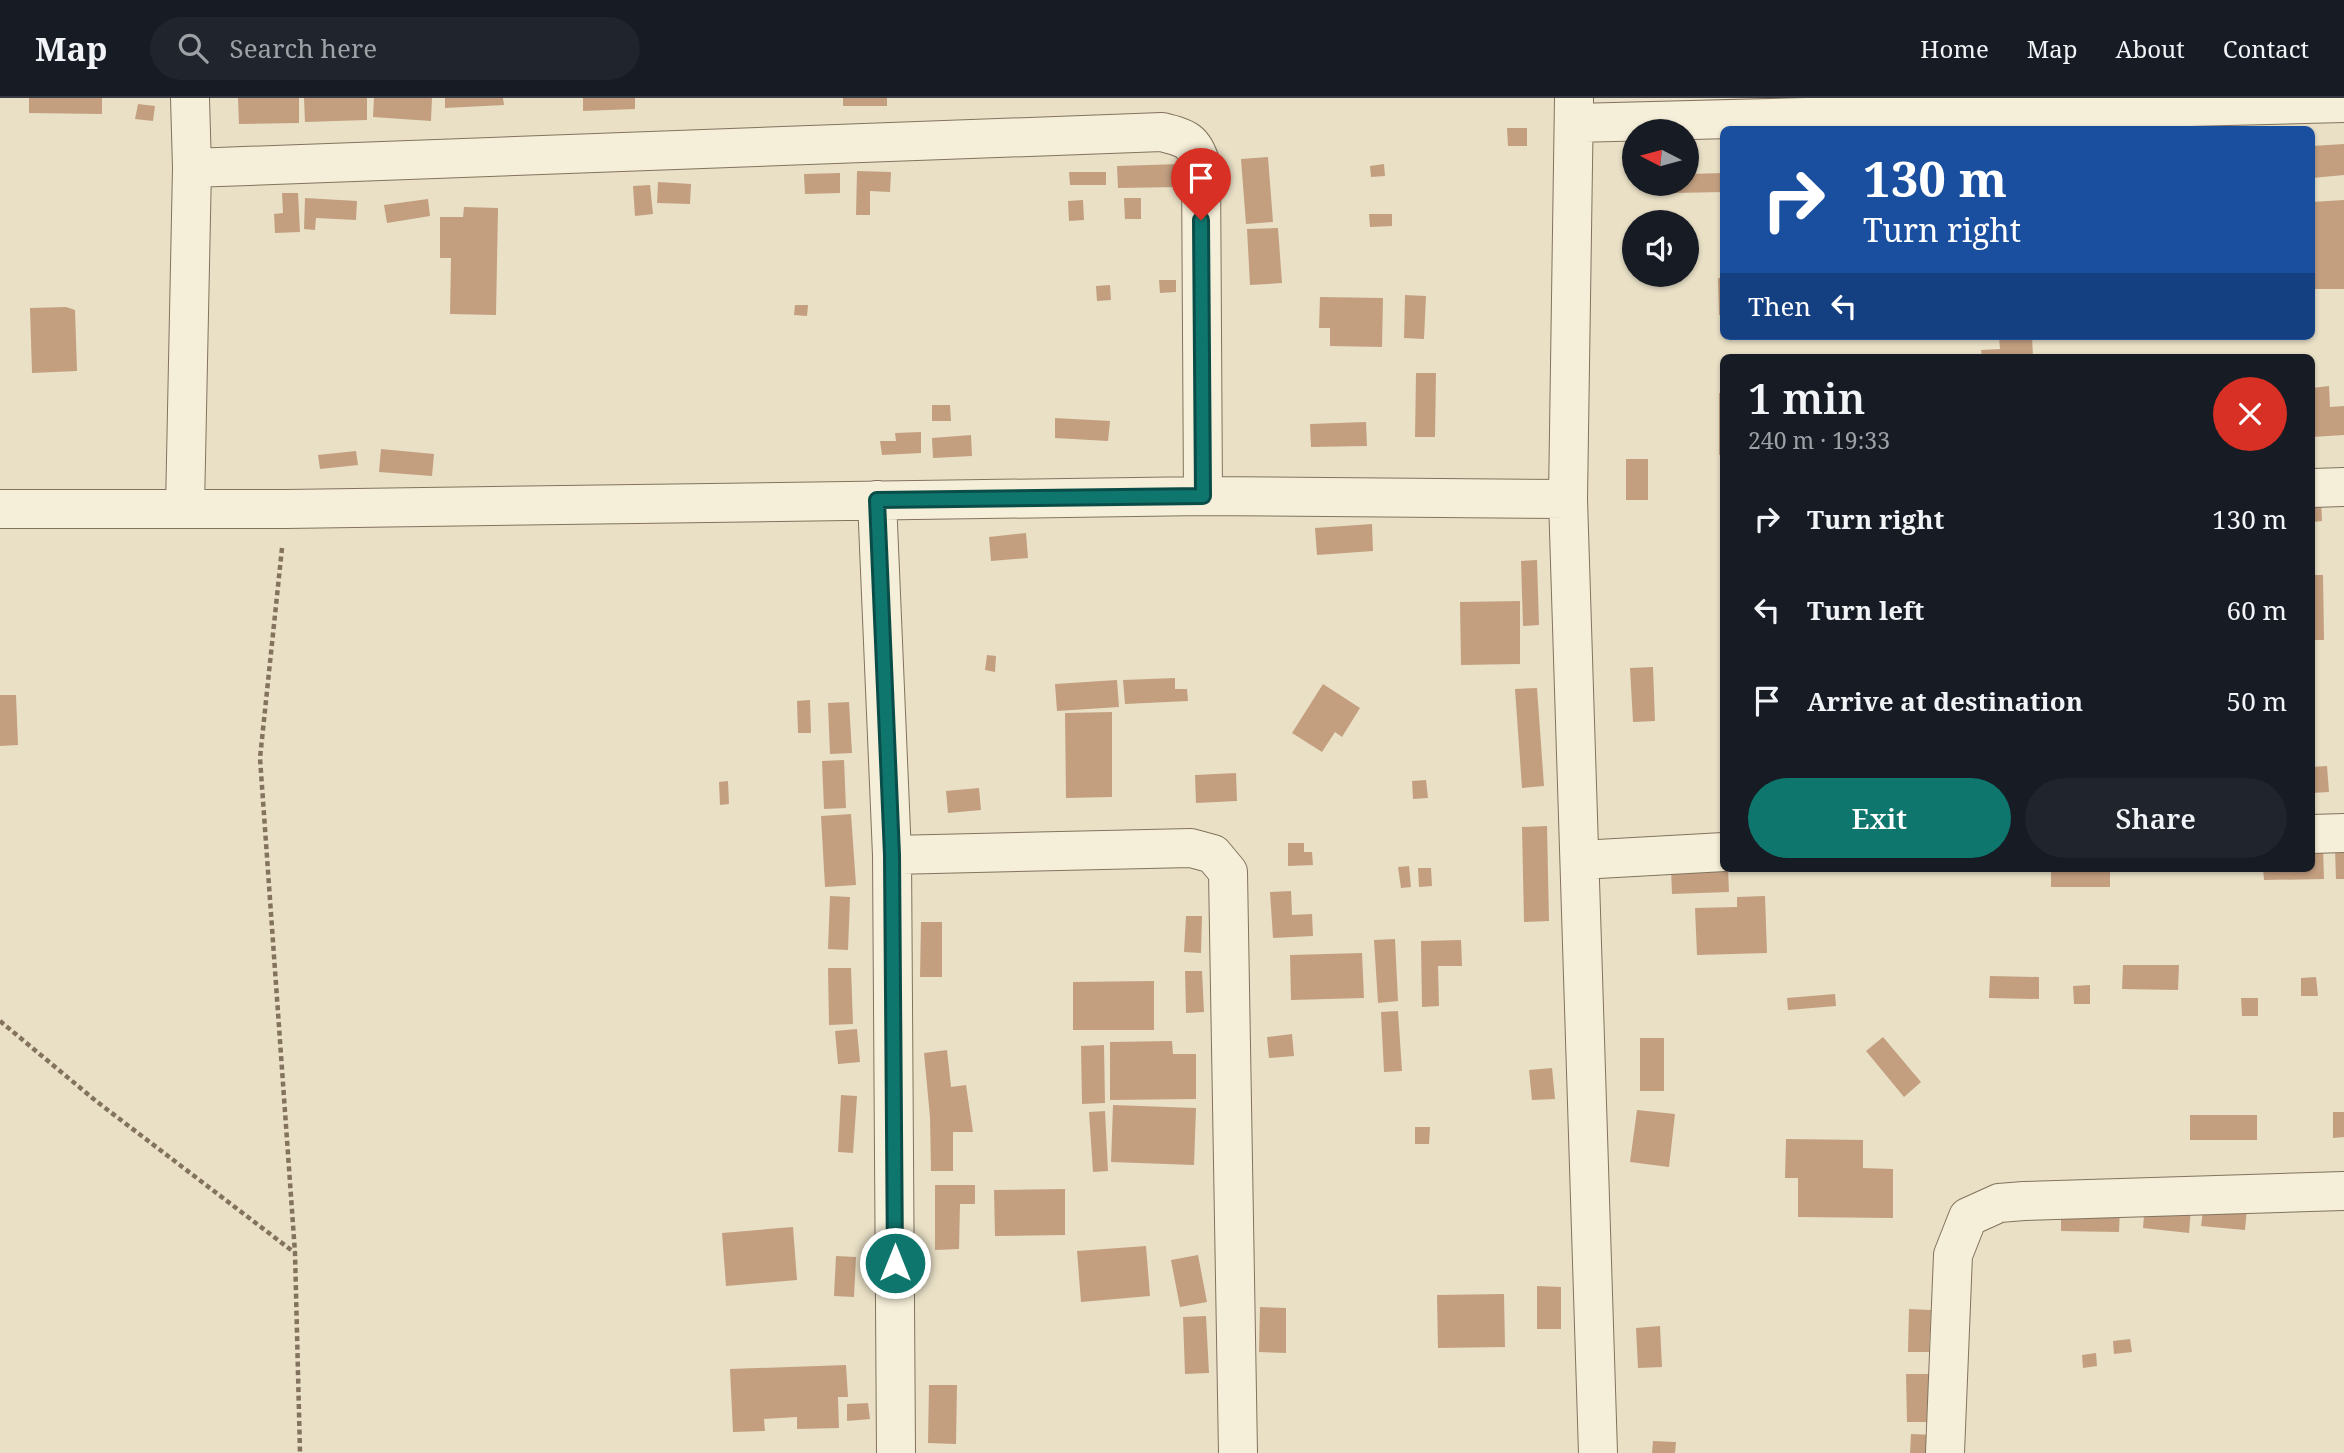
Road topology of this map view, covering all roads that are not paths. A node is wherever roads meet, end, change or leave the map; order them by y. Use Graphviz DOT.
graph roads {
  1 [pos="190,98"];
  2 [pos="2344,103"];
  3 [pos="1575,110"];
  4 [pos="192,168"];
  5 [pos="2344,487"];
  6 [pos="2315,488"];
  7 [pos="1203,496"];
  8 [pos="1568,499"];
  9 [pos="877,500"];
  10 [pos="185,508"];
  11 [pos="0,509"];
  12 [pos="2344,833"];
  13 [pos="2315,834"];
  14 [pos="1720,852"];
  15 [pos="892,855"];
  16 [pos="1580,860"];
  17 [pos="2344,1191"];
  18 [pos="896,1453"];
  19 [pos="1238,1453"];
  20 [pos="1598,1453"];
  21 [pos="1945,1453"];
  1 -- 4 [label="street"];
  2 -- 3 [label="street"];
  3 -- 8 [label="street"];
  4 -- 7 [label="street"];
  4 -- 10 [label="street"];
  5 -- 6 [label="street"];
  7 -- 8 [label="street"];
  7 -- 9 [label="street"];
  8 -- 16 [label="street"];
  9 -- 10 [label="street"];
  9 -- 15 [label="street"];
  10 -- 11 [label="street"];
  12 -- 13 [label="street"];
  14 -- 16 [label="street"];
  15 -- 18 [label="street"];
  15 -- 19 [label="street"];
  16 -- 20 [label="street"];
  17 -- 21 [label="street"];
}
